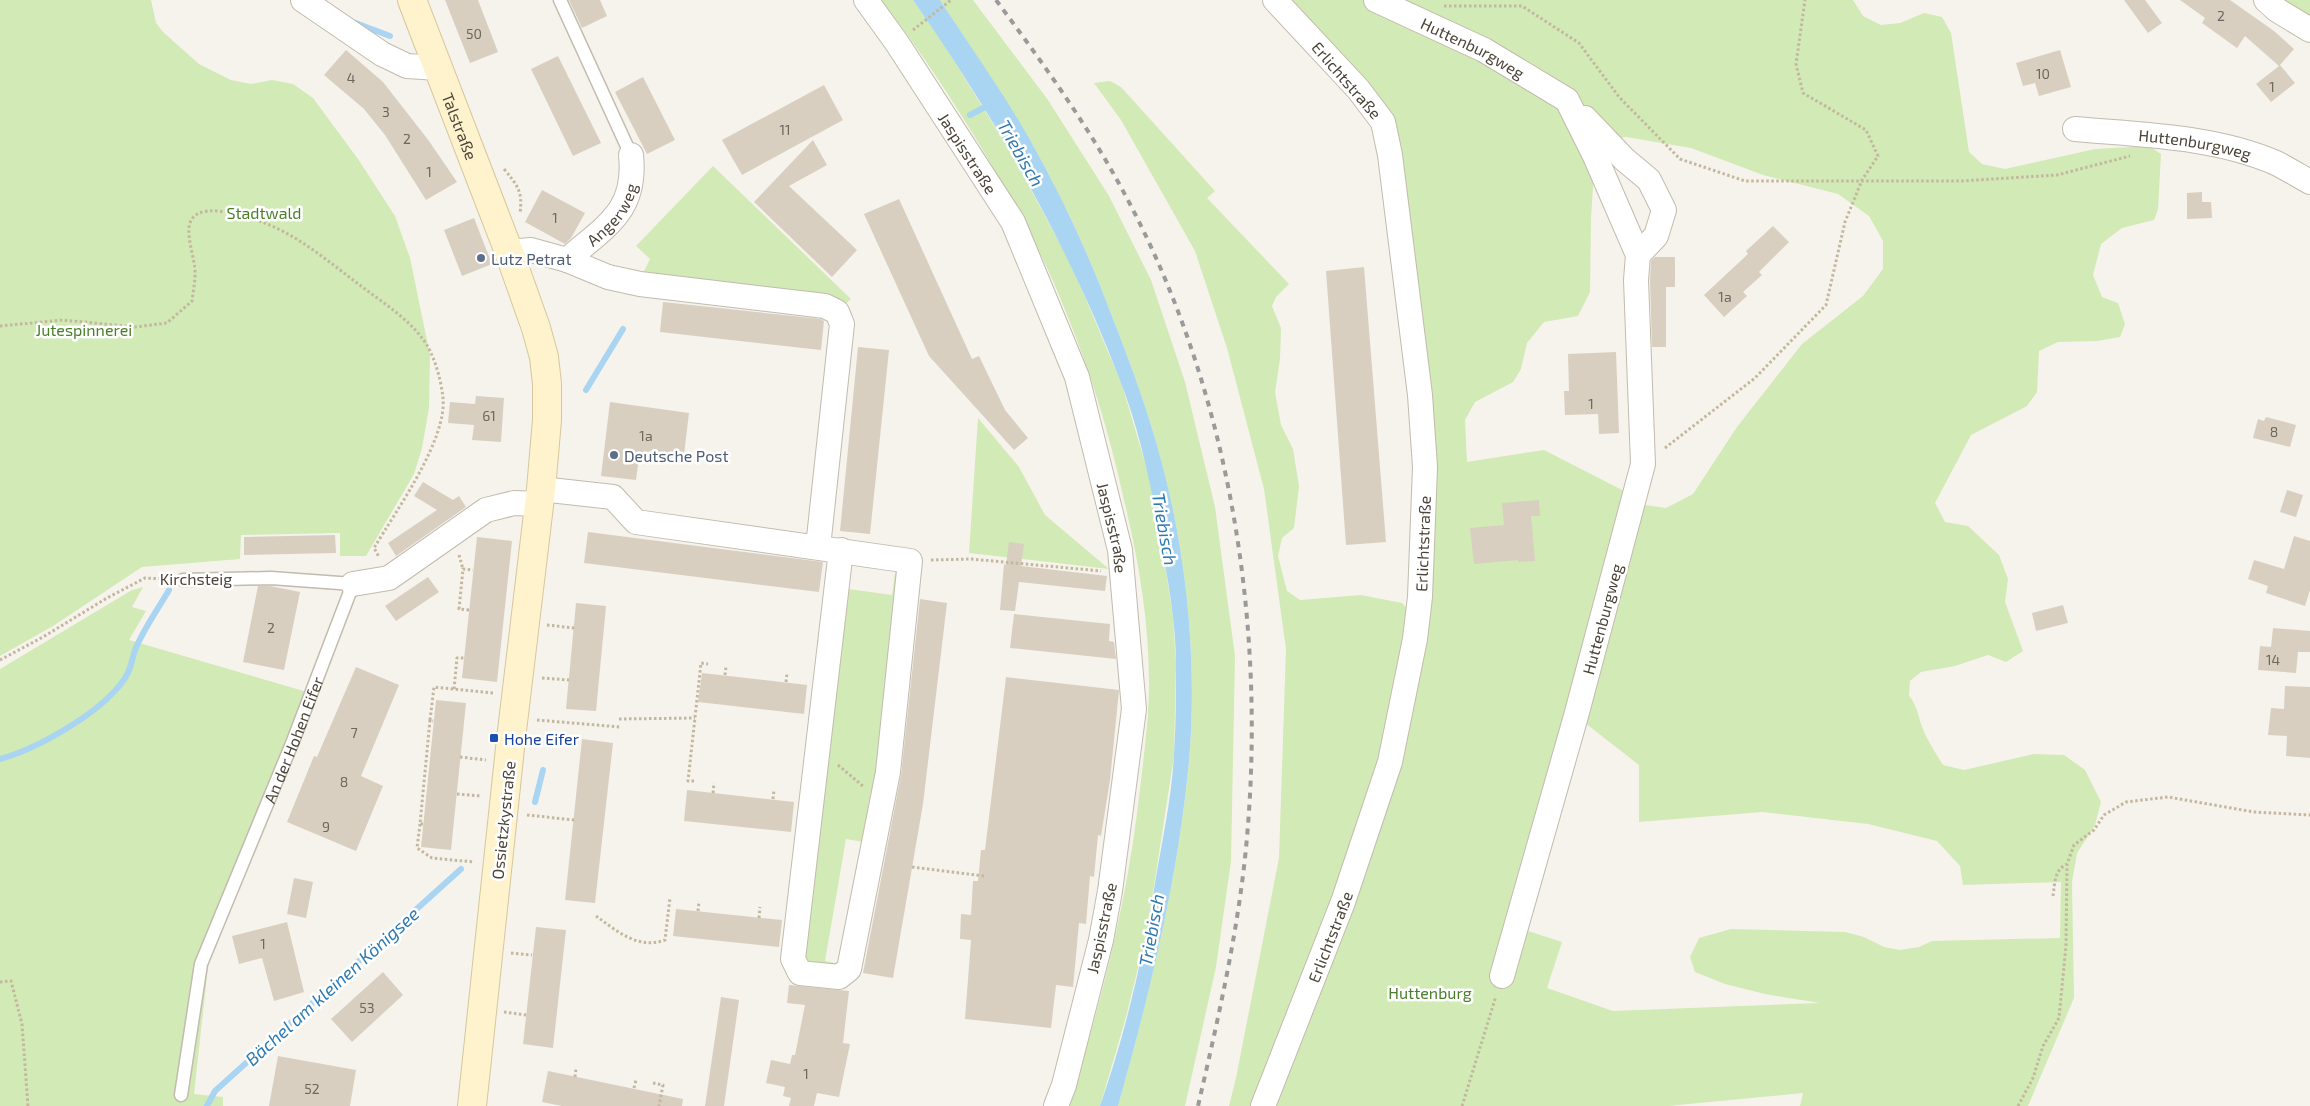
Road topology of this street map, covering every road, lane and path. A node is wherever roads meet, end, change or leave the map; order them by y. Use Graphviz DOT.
graph roads {
  1 [pos="303,0"];
  2 [pos="412,0"];
  3 [pos="560,0"];
  4 [pos="866,0"];
  5 [pos="951,0"];
  6 [pos="1275,0"];
  7 [pos="1376,0"];
  8 [pos="1805,0"];
  9 [pos="2266,0"];
  10 [pos="1440,6"];
  11 [pos="2310,30"];
  12 [pos="908,34"];
  13 [pos="438,68"];
  14 [pos="1567,100"];
  15 [pos="2075,129"];
  16 [pos="2137,154"];
  17 [pos="632,155"];
  18 [pos="1862,180"];
  19 [pos="2310,182"];
  20 [pos="509,252"];
  21 [pos="1638,255"];
  22 [pos="568,260"];
  23 [pos="0,326"];
  24 [pos="547,384"];
  25 [pos="1643,464"];
  26 [pos="540,496"];
  27 [pos="830,549"];
  28 [pos="910,561"];
  29 [pos="473,570"];
  30 [pos="1123,573"];
  31 [pos="389,578"];
  32 [pos="183,580"];
  33 [pos="353,584"];
  34 [pos="469,610"];
  35 [pos="464,658"];
  36 [pos="0,660"];
  37 [pos="708,664"];
  38 [pos="726,666"];
  39 [pos="787,673"];
  40 [pos="725,675"];
  41 [pos="786,682"];
  42 [pos="454,689"];
  43 [pos="515,707"];
  44 [pos="695,718"];
  45 [pos="619,719"];
  46 [pos="620,727"];
  47 [pos="817,747"];
  48 [pos="694,781"];
  49 [pos="714,783"];
  50 [pos="774,790"];
  51 [pos="712,793"];
  52 [pos="773,800"];
  53 [pos="882,803"];
  54 [pos="503,813"];
  55 [pos="2310,814"];
  56 [pos="574,820"];
  57 [pos="498,864"];
  58 [pos="2067,864"];
  59 [pos="912,867"];
  60 [pos="984,876"];
  61 [pos="2054,896"];
  62 [pos="670,898"];
  63 [pos="699,901"];
  64 [pos="760,907"];
  65 [pos="698,911"];
  66 [pos="596,916"];
  67 [pos="759,918"];
  68 [pos="1502,976"];
  69 [pos="0,982"];
  70 [pos="576,1068"];
  71 [pos="574,1077"];
  72 [pos="636,1080"];
  73 [pos="653,1083"];
  74 [pos="634,1088"];
  75 [pos="181,1095"];
  76 [pos="28,1106"];
  77 [pos="472,1106"];
  78 [pos="659,1106"];
  79 [pos="1056,1106"];
  80 [pos="1263,1106"];
  81 [pos="1462,1106"];
  82 [pos="2018,1106"];
  1 -- 13 [label="street"];
  2 -- 13 [label="main road, Talstraße"];
  3 -- 17 [label="lane, Angerweg"];
  4 -- 30 [label="street, Jaspisstraße"];
  5 -- 12 [label="path"];
  6 -- 80 [label="street, Erlichtstraße"];
  7 -- 14 [label="street, Huttenburgweg"];
  8 -- 18 [label="path"];
  9 -- 11 [label="street"];
  10 -- 18 [label="path"];
  13 -- 20 [label="main road, Talstraße"];
  14 -- 21 [label="street, Huttenburgweg"];
  14 -- 21 [label="street, Huttenburgweg"];
  15 -- 19 [label="street, Huttenburgweg"];
  16 -- 18 [label="path"];
  17 -- 22 [label="street, Angerweg"];
  18 -- 25 [label="path"];
  20 -- 22 [label="street"];
  20 -- 24 [label="main road, Talstraße"];
  21 -- 25 [label="street, Huttenburgweg"];
  22 -- 27 [label="street, Angerweg"];
  23 -- 31 [label="path"];
  24 -- 26 [label="main road, Ossietzkystraße"];
  25 -- 68 [label="street, Huttenburgweg"];
  26 -- 27 [label="street"];
  26 -- 31 [label="street"];
  26 -- 43 [label="main road, Ossietzkystraße"];
  27 -- 28 [label="street"];
  27 -- 47 [label="street"];
  28 -- 30 [label="path"];
  28 -- 53 [label="street"];
  29 -- 34 [label="path"];
  30 -- 79 [label="street, Jaspisstraße"];
  31 -- 33 [label="street"];
  32 -- 33 [label="lane, Kirchsteig"];
  32 -- 36 [label="path, Kirchsteig"];
  33 -- 75 [label="lane, An der Hohen Eifer"];
  35 -- 42 [label="path"];
  37 -- 44 [label="path"];
  38 -- 40 [label="path"];
  39 -- 41 [label="path"];
  42 -- 43 [label="path"];
  42 -- 57 [label="path"];
  43 -- 46 [label="path"];
  43 -- 54 [label="main road, Ossietzkystraße"];
  44 -- 45 [label="path"];
  44 -- 48 [label="path"];
  47 -- 53 [label="path"];
  47 -- 53 [label="street"];
  49 -- 51 [label="path"];
  50 -- 52 [label="path"];
  54 -- 56 [label="path"];
  54 -- 57 [label="main road, Ossietzkystraße"];
  55 -- 58 [label="path"];
  57 -- 77 [label="main road, Ossietzkystraße"];
  58 -- 61 [label="path"];
  58 -- 82 [label="path"];
  59 -- 60 [label="path"];
  62 -- 66 [label="path"];
  63 -- 65 [label="path"];
  64 -- 67 [label="path"];
  68 -- 81 [label="path"];
  69 -- 76 [label="path"];
  70 -- 71 [label="path"];
  72 -- 74 [label="path"];
  73 -- 78 [label="path"];
}
